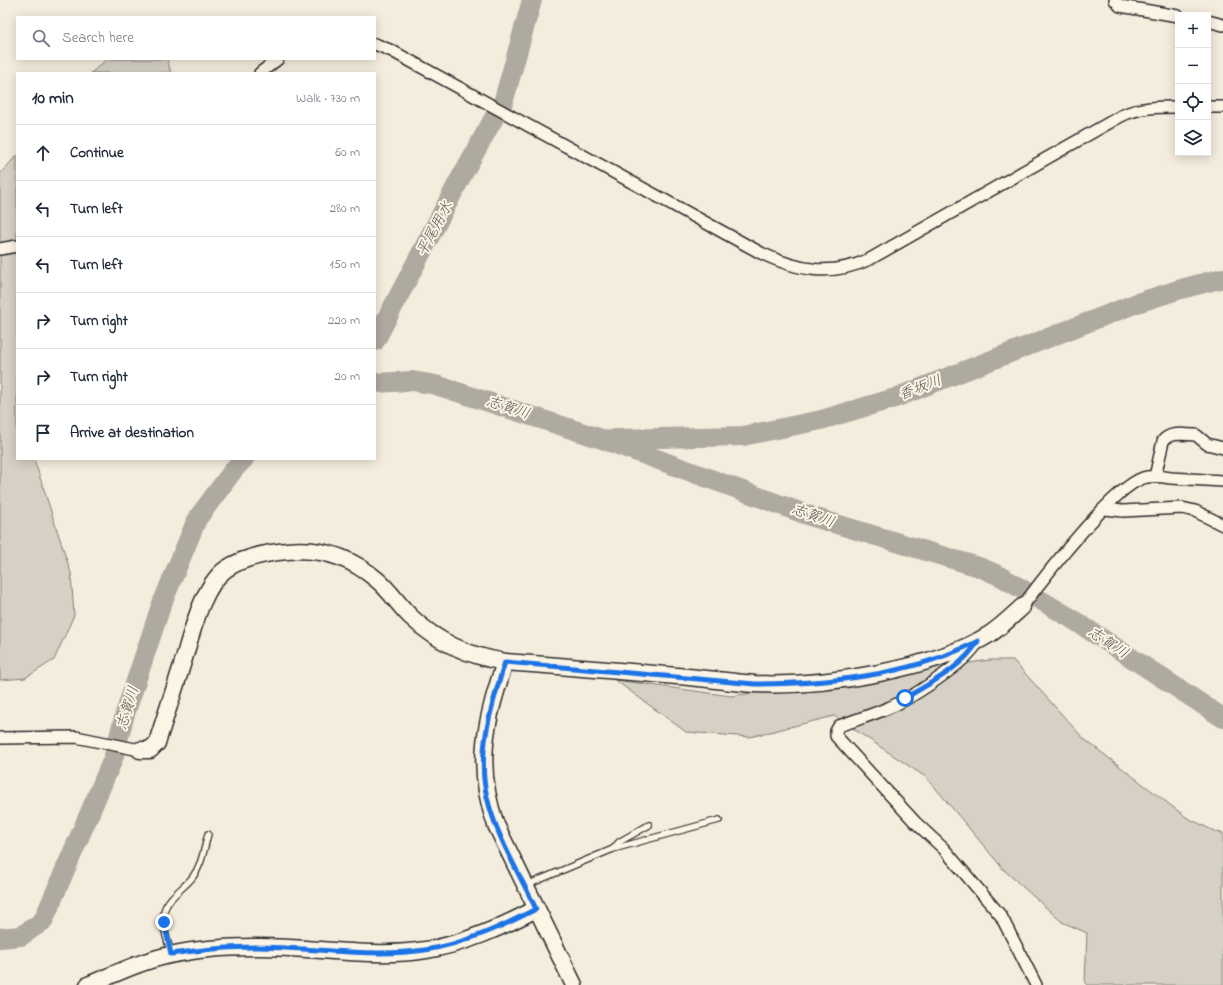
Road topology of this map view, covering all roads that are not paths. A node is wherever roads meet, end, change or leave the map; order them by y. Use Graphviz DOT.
graph roads {
  1 [pos="1115,0"];
  2 [pos="1175,15"];
  3 [pos="1211,22"];
  4 [pos="1223,25"];
  5 [pos="376,44"];
  6 [pos="277,60"];
  7 [pos="261,72"];
  8 [pos="1175,107"];
  9 [pos="1211,107"];
  10 [pos="1223,107"];
  11 [pos="16,246"];
  12 [pos="0,249"];
  13 [pos="1223,448"];
  14 [pos="1155,477"];
  15 [pos="1223,481"];
  16 [pos="1105,509"];
  17 [pos="1223,525"];
  18 [pos="1022,607"];
  19 [pos="978,641"];
  20 [pos="505,662"];
  21 [pos="0,738"];
  22 [pos="140,750"];
  23 [pos="719,820"];
  24 [pos="649,825"];
  25 [pos="208,834"];
  26 [pos="613,849"];
  27 [pos="525,886"];
  28 [pos="536,909"];
  29 [pos="171,954"];
  30 [pos="88,985"];
  31 [pos="574,985"];
  32 [pos="1036,985"];
  1 -- 2 [label="street"];
  3 -- 4 [label="street"];
  5 -- 8 [label="street"];
  6 -- 7 [label="street"];
  9 -- 10 [label="street"];
  11 -- 12 [label="street"];
  13 -- 14 [label="street"];
  14 -- 15 [label="street"];
  14 -- 16 [label="street"];
  16 -- 17 [label="street"];
  16 -- 18 [label="street"];
  18 -- 19 [label="street"];
  19 -- 20 [label="street"];
  19 -- 32 [label="street"];
  20 -- 22 [label="street"];
  20 -- 27 [label="street"];
  21 -- 22 [label="street"];
  23 -- 26 [label="lane"];
  24 -- 26 [label="lane"];
  25 -- 29 [label="lane"];
  26 -- 27 [label="lane"];
  27 -- 28 [label="street"];
  28 -- 29 [label="street"];
  28 -- 31 [label="street"];
  29 -- 30 [label="street"];
}
